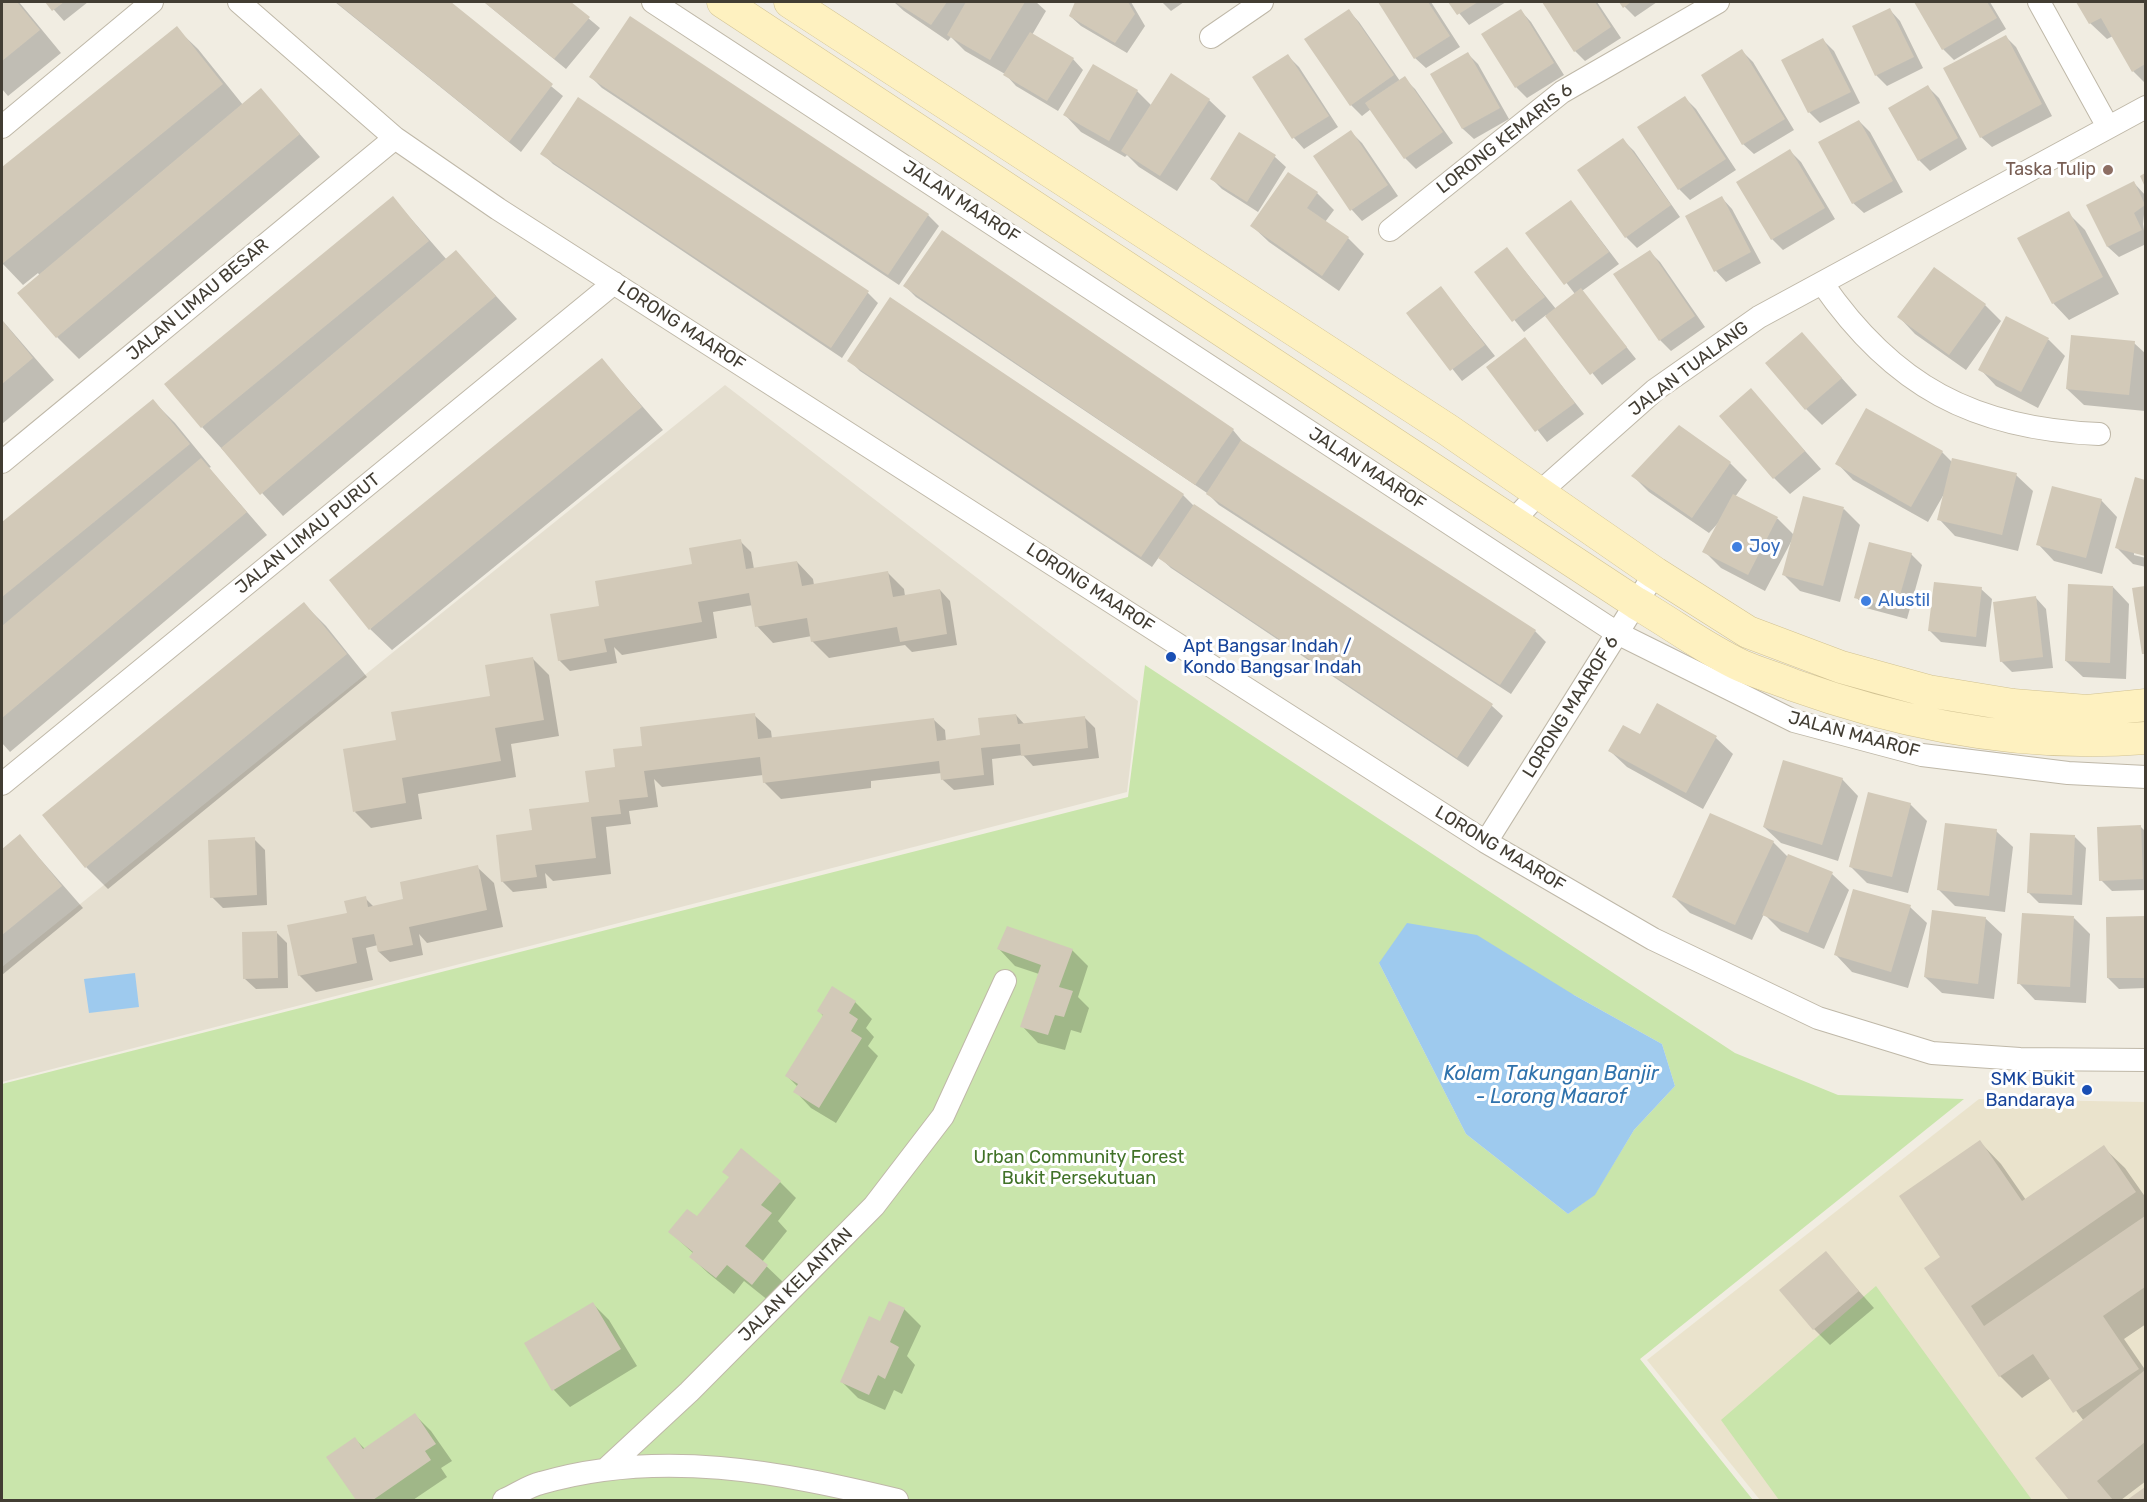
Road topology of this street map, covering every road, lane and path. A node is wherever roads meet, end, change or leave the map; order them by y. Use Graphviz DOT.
graph roads {
  1 [pos="152,2"];
  2 [pos="239,2"];
  3 [pos="653,2"];
  4 [pos="723,2"];
  5 [pos="790,2"];
  6 [pos="1262,2"];
  7 [pos="1718,2"];
  8 [pos="2039,2"];
  9 [pos="1210,38"];
  10 [pos="2145,107"];
  11 [pos="2,127"];
  12 [pos="2108,127"];
  13 [pos="395,138"];
  14 [pos="1390,230"];
  15 [pos="614,283"];
  16 [pos="1822,283"];
  17 [pos="2099,434"];
  18 [pos="2,462"];
  19 [pos="1540,492"];
  20 [pos="1514,520"];
  21 [pos="1655,573"];
  22 [pos="1636,603"];
  23 [pos="1617,633"];
  24 [pos="2145,705"];
  25 [pos="2145,738"];
  26 [pos="2145,777"];
  27 [pos="2,784"];
  28 [pos="1486,842"];
  29 [pos="1005,981"];
  30 [pos="2145,1059"];
  31 [pos="607,1468"];
  32 [pos="504,1500"];
  33 [pos="897,1500"];
  1 -- 11 [label="street"];
  2 -- 13 [label="street, LORONG MAAROF"];
  3 -- 23 [label="street, JALAN MAAROF"];
  4 -- 20 [label="main road, JALAN MAAROF"];
  5 -- 19 [label="main road"];
  6 -- 9 [label="street"];
  7 -- 14 [label="street, LORONG KEMARIS 6"];
  8 -- 12 [label="street"];
  10 -- 12 [label="street, JALAN TUALANG"];
  12 -- 16 [label="street, JALAN TUALANG"];
  13 -- 15 [label="street, LORONG MAAROF"];
  13 -- 18 [label="street, JALAN LIMAU BESAR"];
  15 -- 27 [label="street, JALAN LIMAU PURUT"];
  15 -- 28 [label="street, LORONG MAAROF"];
  16 -- 17 [label="street"];
  16 -- 19 [label="street, JALAN TUALANG"];
  19 -- 20 [label="street, JALAN TUALANG"];
  19 -- 21 [label="main road"];
  20 -- 22 [label="main road, JALAN MAAROF"];
  21 -- 22 [label="street, LORONG MAAROF 6"];
  21 -- 24 [label="main road"];
  22 -- 23 [label="street, LORONG MAAROF 6"];
  22 -- 25 [label="main road, JALAN MAAROF"];
  23 -- 26 [label="street, JALAN MAAROF"];
  23 -- 28 [label="street, LORONG MAAROF 6"];
  28 -- 30 [label="street, LORONG MAAROF"];
  29 -- 31 [label="street, JALAN KELANTAN"];
  31 -- 32 [label="street"];
  31 -- 33 [label="street"];
}
